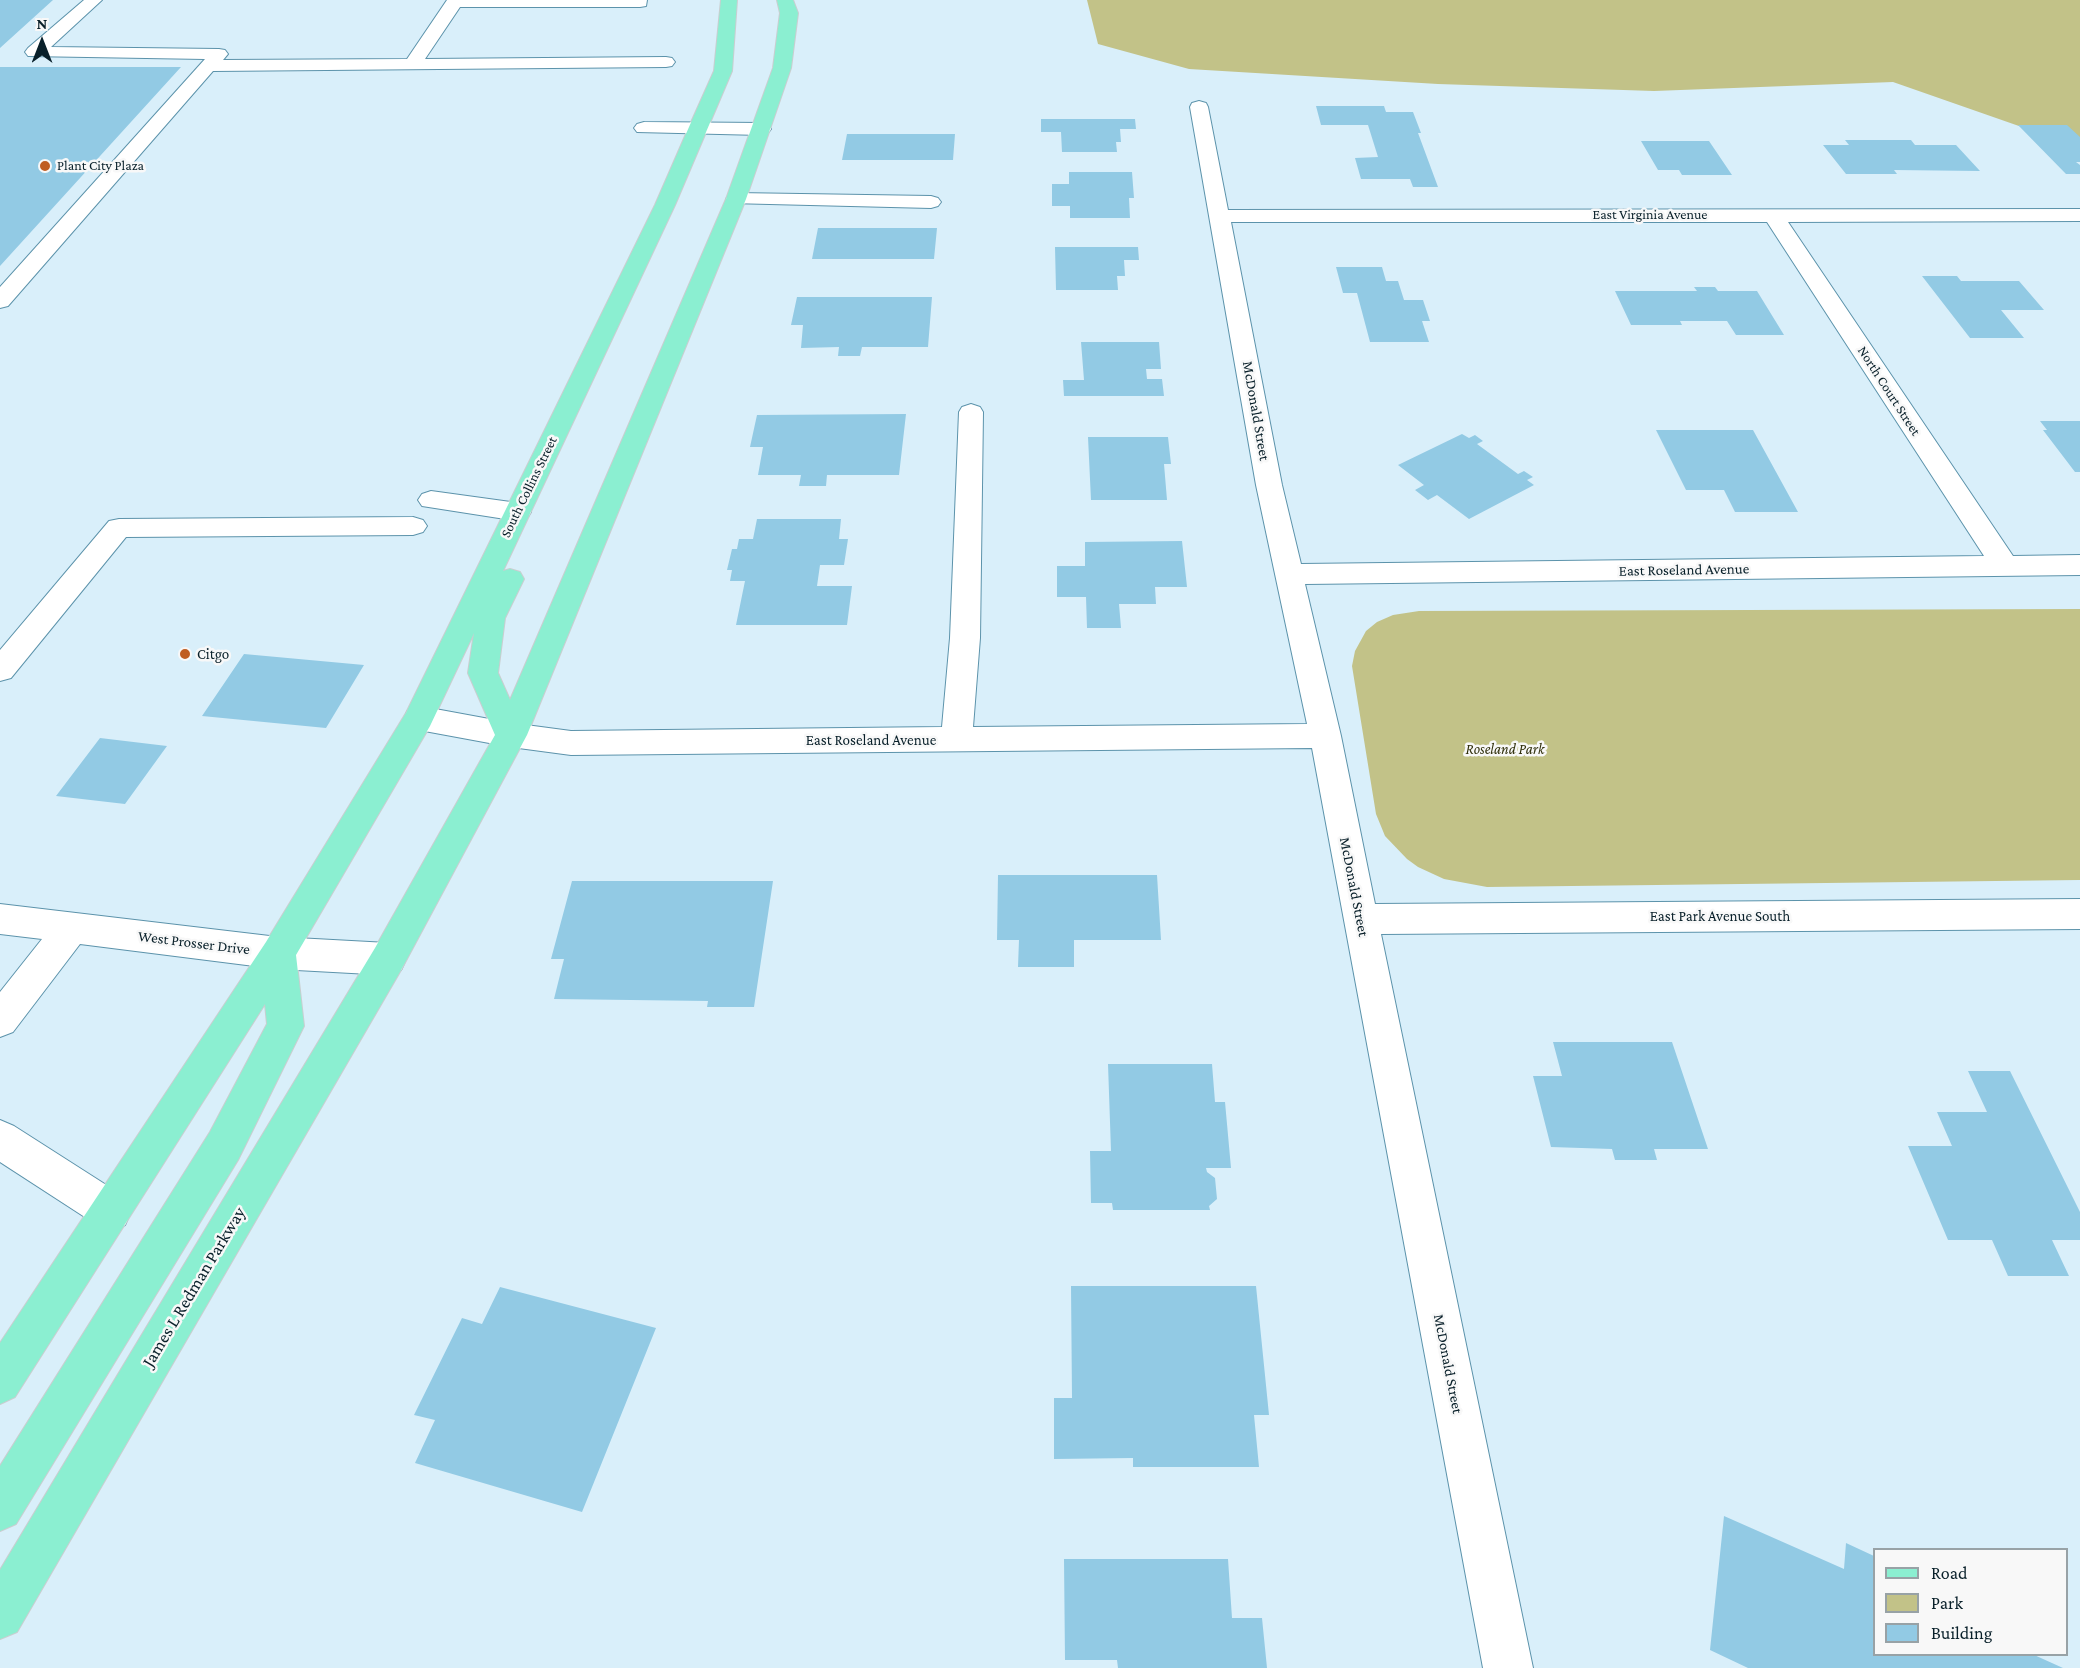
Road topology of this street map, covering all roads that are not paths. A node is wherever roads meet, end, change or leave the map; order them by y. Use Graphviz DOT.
graph roads {
  1 [pos="94,0"];
  2 [pos="729,0"];
  3 [pos="455,1"];
  4 [pos="640,2"];
  5 [pos="785,4"];
  6 [pos="666,62"];
  7 [pos="412,64"];
  8 [pos="210,66"];
  9 [pos="1199,107"];
  10 [pos="699,127"];
  11 [pos="644,128"];
  12 [pos="761,129"];
  13 [pos="736,199"];
  14 [pos="931,202"];
  15 [pos="1773,215"];
  16 [pos="2080,215"];
  17 [pos="1221,216"];
  18 [pos="0,301"];
  19 [pos="579,386"];
  20 [pos="970,412"];
  21 [pos="431,500"];
  22 [pos="518,512"];
  23 [pos="413,526"];
  24 [pos="2005,566"];
  25 [pos="2080,566"];
  26 [pos="1289,574"];
  27 [pos="0,670"];
  28 [pos="419,718"];
  29 [pos="511,735"];
  30 [pos="1325,736"];
  31 [pos="956,740"];
  32 [pos="2080,914"];
  33 [pos="0,919"];
  34 [pos="1360,919"];
  35 [pos="72,928"];
  36 [pos="278,953"];
  37 [pos="388,959"];
  38 [pos="0,1020"];
  39 [pos="0,1139"];
  40 [pos="111,1211"];
  41 [pos="0,1382"];
  42 [pos="0,1508"];
  43 [pos="0,1615"];
  44 [pos="1508,1668"];
  1 -- 8 [label="street"];
  2 -- 10 [label="main road, South Collins Street"];
  3 -- 4 [label="street"];
  3 -- 7 [label="street"];
  5 -- 12 [label="main road"];
  6 -- 7 [label="street"];
  7 -- 8 [label="street"];
  8 -- 18 [label="street"];
  9 -- 17 [label="street, McDonald Street"];
  10 -- 11 [label="street"];
  10 -- 12 [label="street"];
  10 -- 19 [label="main road, South Collins Street"];
  12 -- 13 [label="main road"];
  13 -- 14 [label="street"];
  13 -- 29 [label="main road"];
  15 -- 16 [label="street, East Virginia Avenue"];
  15 -- 17 [label="street, East Virginia Avenue"];
  15 -- 24 [label="street, North Court Street"];
  17 -- 26 [label="street, McDonald Street"];
  19 -- 22 [label="main road, South Collins Street"];
  19 -- 29 [label="main road"];
  20 -- 31 [label="street"];
  21 -- 22 [label="street"];
  22 -- 28 [label="main road, South Collins Street"];
  23 -- 27 [label="street"];
  24 -- 25 [label="street, East Roseland Avenue"];
  24 -- 26 [label="street, East Roseland Avenue"];
  26 -- 30 [label="street, McDonald Street"];
  28 -- 29 [label="street, East Roseland Avenue"];
  28 -- 36 [label="main road, South Collins Street"];
  29 -- 31 [label="street, East Roseland Avenue"];
  29 -- 37 [label="main road"];
  30 -- 31 [label="street, East Roseland Avenue"];
  30 -- 34 [label="street, McDonald Street"];
  32 -- 34 [label="street, East Park Avenue South"];
  33 -- 35 [label="street, West Prosser Drive"];
  34 -- 44 [label="street, McDonald Street"];
  35 -- 36 [label="street, West Prosser Drive"];
  35 -- 38 [label="street"];
  36 -- 37 [label="street, West Prosser Drive"];
  36 -- 40 [label="main road"];
  36 -- 42 [label="main road"];
  37 -- 43 [label="main road, James L Redman Parkway"];
  39 -- 40 [label="street"];
  40 -- 41 [label="main road"];
}
